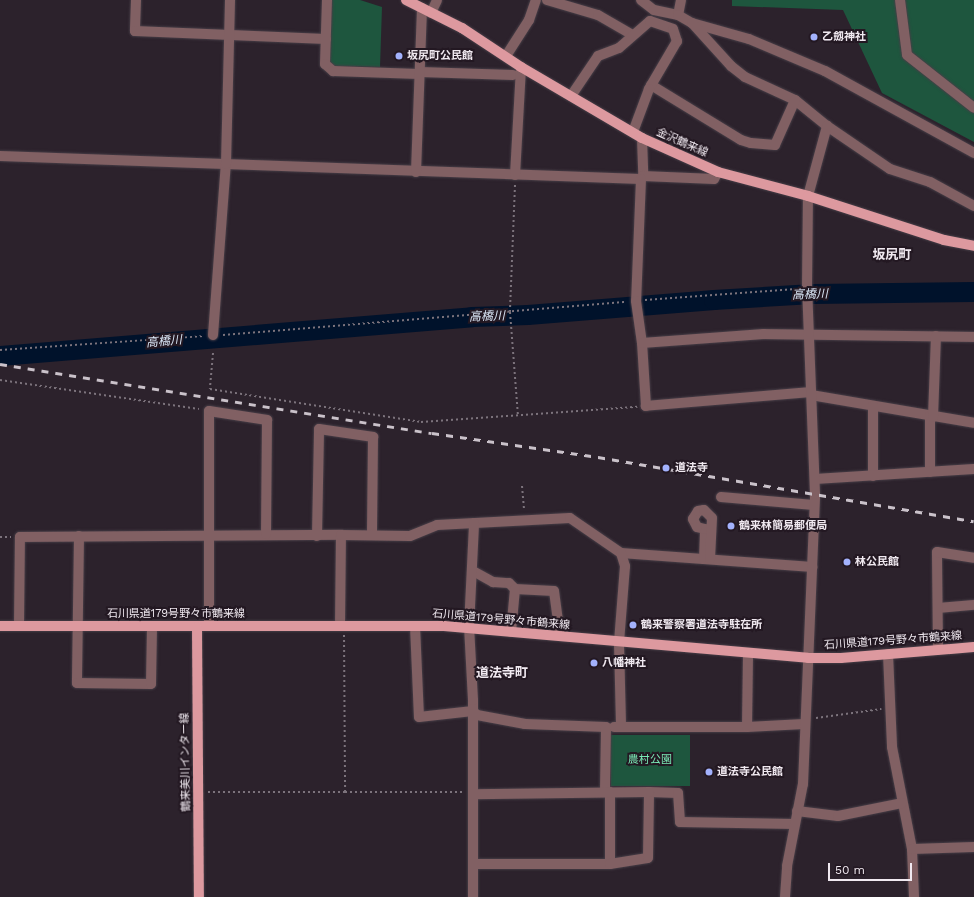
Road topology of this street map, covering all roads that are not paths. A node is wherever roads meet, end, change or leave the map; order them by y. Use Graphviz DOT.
graph roads {
  1 [pos="136,0"];
  2 [pos="230,0"];
  3 [pos="327,0"];
  4 [pos="406,0"];
  5 [pos="437,0"];
  6 [pos="536,0"];
  7 [pos="547,0"];
  8 [pos="641,0"];
  9 [pos="681,0"];
  10 [pos="900,0"];
  11 [pos="422,8"];
  12 [pos="431,13"];
  13 [pos="678,16"];
  14 [pos="692,23"];
  15 [pos="229,35"];
  16 [pos="632,35"];
  17 [pos="326,39"];
  18 [pos="506,56"];
  19 [pos="521,66"];
  20 [pos="420,73"];
  21 [pos="512,75"];
  22 [pos="651,85"];
  23 [pos="571,96"];
  24 [pos="795,100"];
  25 [pos="974,108"];
  26 [pos="827,126"];
  27 [pos="633,132"];
  28 [pos="642,138"];
  29 [pos="974,153"];
  30 [pos="0,156"];
  31 [pos="226,164"];
  32 [pos="416,172"];
  33 [pos="718,172"];
  34 [pos="515,175"];
  35 [pos="642,178"];
  36 [pos="808,196"];
  37 [pos="974,206"];
  38 [pos="974,246"];
  39 [pos="808,334"];
  40 [pos="213,335"];
  41 [pos="936,336"];
  42 [pos="974,337"];
  43 [pos="642,343"];
  44 [pos="811,393"];
  45 [pos="873,406"];
  46 [pos="932,416"];
  47 [pos="974,423"];
  48 [pos="974,469"];
  49 [pos="930,472"];
  50 [pos="873,476"];
  51 [pos="815,479"];
  52 [pos="721,497"];
  53 [pos="814,505"];
  54 [pos="474,523"];
  55 [pos="266,534"];
  56 [pos="209,535"];
  57 [pos="372,535"];
  58 [pos="79,536"];
  59 [pos="317,536"];
  60 [pos="341,536"];
  61 [pos="621,553"];
  62 [pos="974,558"];
  63 [pos="812,566"];
  64 [pos="473,571"];
  65 [pos="514,589"];
  66 [pos="974,605"];
  67 [pos="938,608"];
  68 [pos="0,626"];
  69 [pos="19,626"];
  70 [pos="77,626"];
  71 [pos="152,626"];
  72 [pos="209,626"];
  73 [pos="342,626"];
  74 [pos="415,626"];
  75 [pos="197,627"];
  76 [pos="469,627"];
  77 [pos="511,632"];
  78 [pos="560,636"];
  79 [pos="620,643"];
  80 [pos="974,647"];
  81 [pos="938,650"];
  82 [pos="748,654"];
  83 [pos="888,654"];
  84 [pos="808,658"];
  85 [pos="473,711"];
  86 [pos="804,724"];
  87 [pos="606,727"];
  88 [pos="621,727"];
  89 [pos="747,727"];
  90 [pos="607,792"];
  91 [pos="649,792"];
  92 [pos="473,794"];
  93 [pos="902,803"];
  94 [pos="797,811"];
  95 [pos="795,824"];
  96 [pos="974,847"];
  97 [pos="912,850"];
  98 [pos="473,864"];
  99 [pos="610,864"];
  100 [pos="200,897"];
  101 [pos="473,897"];
  102 [pos="785,897"];
  103 [pos="914,897"];
  1 -- 15 [label="street"];
  2 -- 15 [label="street"];
  3 -- 17 [label="street"];
  4 -- 11 [label="main road, 金沢鶴来線"];
  5 -- 12 [label="street"];
  6 -- 18 [label="street"];
  7 -- 16 [label="street"];
  8 -- 13 [label="street"];
  9 -- 13 [label="street"];
  10 -- 25 [label="street"];
  11 -- 12 [label="main road, 金沢鶴来線"];
  11 -- 20 [label="street"];
  12 -- 18 [label="main road, 金沢鶴来線"];
  13 -- 14 [label="street"];
  14 -- 24 [label="street"];
  14 -- 29 [label="street"];
  15 -- 17 [label="street"];
  15 -- 31 [label="street"];
  16 -- 22 [label="street"];
  16 -- 23 [label="street"];
  17 -- 20 [label="street"];
  18 -- 19 [label="main road, 金沢鶴来線"];
  19 -- 23 [label="main road, 金沢鶴来線"];
  19 -- 34 [label="street"];
  20 -- 21 [label="street"];
  20 -- 32 [label="street"];
  22 -- 24 [label="street"];
  22 -- 27 [label="street"];
  23 -- 27 [label="main road, 金沢鶴来線"];
  24 -- 26 [label="street"];
  26 -- 36 [label="street"];
  26 -- 37 [label="street"];
  27 -- 28 [label="main road, 金沢鶴来線"];
  28 -- 33 [label="main road, 金沢鶴来線"];
  28 -- 35 [label="street"];
  30 -- 31 [label="street"];
  31 -- 32 [label="street"];
  31 -- 40 [label="street"];
  32 -- 34 [label="street"];
  33 -- 35 [label="street"];
  33 -- 36 [label="main road, 金沢鶴来線"];
  34 -- 35 [label="street"];
  35 -- 43 [label="street"];
  36 -- 38 [label="main road, 金沢鶴来線"];
  36 -- 39 [label="street"];
  39 -- 41 [label="street"];
  39 -- 43 [label="street"];
  39 -- 44 [label="street"];
  41 -- 42 [label="street"];
  41 -- 46 [label="street"];
  43 -- 44 [label="street"];
  44 -- 45 [label="street"];
  44 -- 51 [label="street"];
  45 -- 46 [label="street"];
  45 -- 50 [label="street"];
  46 -- 47 [label="street"];
  46 -- 49 [label="street"];
  48 -- 49 [label="street"];
  49 -- 50 [label="street"];
  50 -- 51 [label="street"];
  51 -- 53 [label="street"];
  52 -- 53 [label="street"];
  53 -- 63 [label="street"];
  54 -- 57 [label="street"];
  54 -- 61 [label="street"];
  54 -- 64 [label="street"];
  55 -- 56 [label="street"];
  55 -- 56 [label="street"];
  55 -- 59 [label="street"];
  56 -- 58 [label="street"];
  56 -- 72 [label="street"];
  57 -- 59 [label="street"];
  57 -- 60 [label="street"];
  58 -- 69 [label="street"];
  58 -- 70 [label="street"];
  59 -- 60 [label="street"];
  60 -- 73 [label="street"];
  61 -- 63 [label="street"];
  61 -- 79 [label="street"];
  62 -- 67 [label="street"];
  63 -- 84 [label="street"];
  64 -- 65 [label="street"];
  64 -- 76 [label="street"];
  65 -- 77 [label="street"];
  65 -- 78 [label="street"];
  66 -- 67 [label="street"];
  67 -- 81 [label="street"];
  68 -- 69 [label="main road, 石川県道179号野々市鶴来線"];
  69 -- 70 [label="main road, 石川県道179号野々市鶴来線"];
  70 -- 71 [label="main road, 石川県道179号野々市鶴来線"];
  70 -- 71 [label="street"];
  71 -- 75 [label="main road, 石川県道179号野々市鶴来線"];
  72 -- 73 [label="main road, 石川県道179号野々市鶴来線"];
  72 -- 75 [label="main road, 石川県道179号野々市鶴来線"];
  73 -- 74 [label="main road, 石川県道179号野々市鶴来線"];
  74 -- 76 [label="main road, 石川県道179号野々市鶴来線"];
  74 -- 85 [label="street"];
  75 -- 100 [label="main road, 鶴来美川インター線"];
  76 -- 77 [label="main road, 石川県道179号野々市鶴来線"];
  76 -- 85 [label="street"];
  77 -- 78 [label="main road, 石川県道179号野々市鶴来線"];
  78 -- 79 [label="main road, 石川県道179号野々市鶴来線"];
  79 -- 82 [label="main road, 石川県道179号野々市鶴来線"];
  79 -- 88 [label="street"];
  80 -- 81 [label="main road, 石川県道179号野々市鶴来線"];
  81 -- 83 [label="main road, 石川県道179号野々市鶴来線"];
  82 -- 84 [label="main road, 石川県道179号野々市鶴来線"];
  82 -- 89 [label="street"];
  83 -- 84 [label="main road, 石川県道179号野々市鶴来線"];
  83 -- 93 [label="street"];
  84 -- 86 [label="street"];
  85 -- 87 [label="street"];
  85 -- 92 [label="street"];
  86 -- 89 [label="street"];
  86 -- 94 [label="street"];
  87 -- 88 [label="street"];
  87 -- 90 [label="street"];
  88 -- 89 [label="street"];
  90 -- 91 [label="street"];
  90 -- 92 [label="street"];
  90 -- 99 [label="street"];
  91 -- 95 [label="street"];
  91 -- 99 [label="street"];
  92 -- 98 [label="street"];
  93 -- 94 [label="street"];
  93 -- 97 [label="street"];
  94 -- 95 [label="street"];
  95 -- 102 [label="street"];
  96 -- 97 [label="street"];
  97 -- 103 [label="street"];
  98 -- 99 [label="street"];
  98 -- 101 [label="street"];
}
